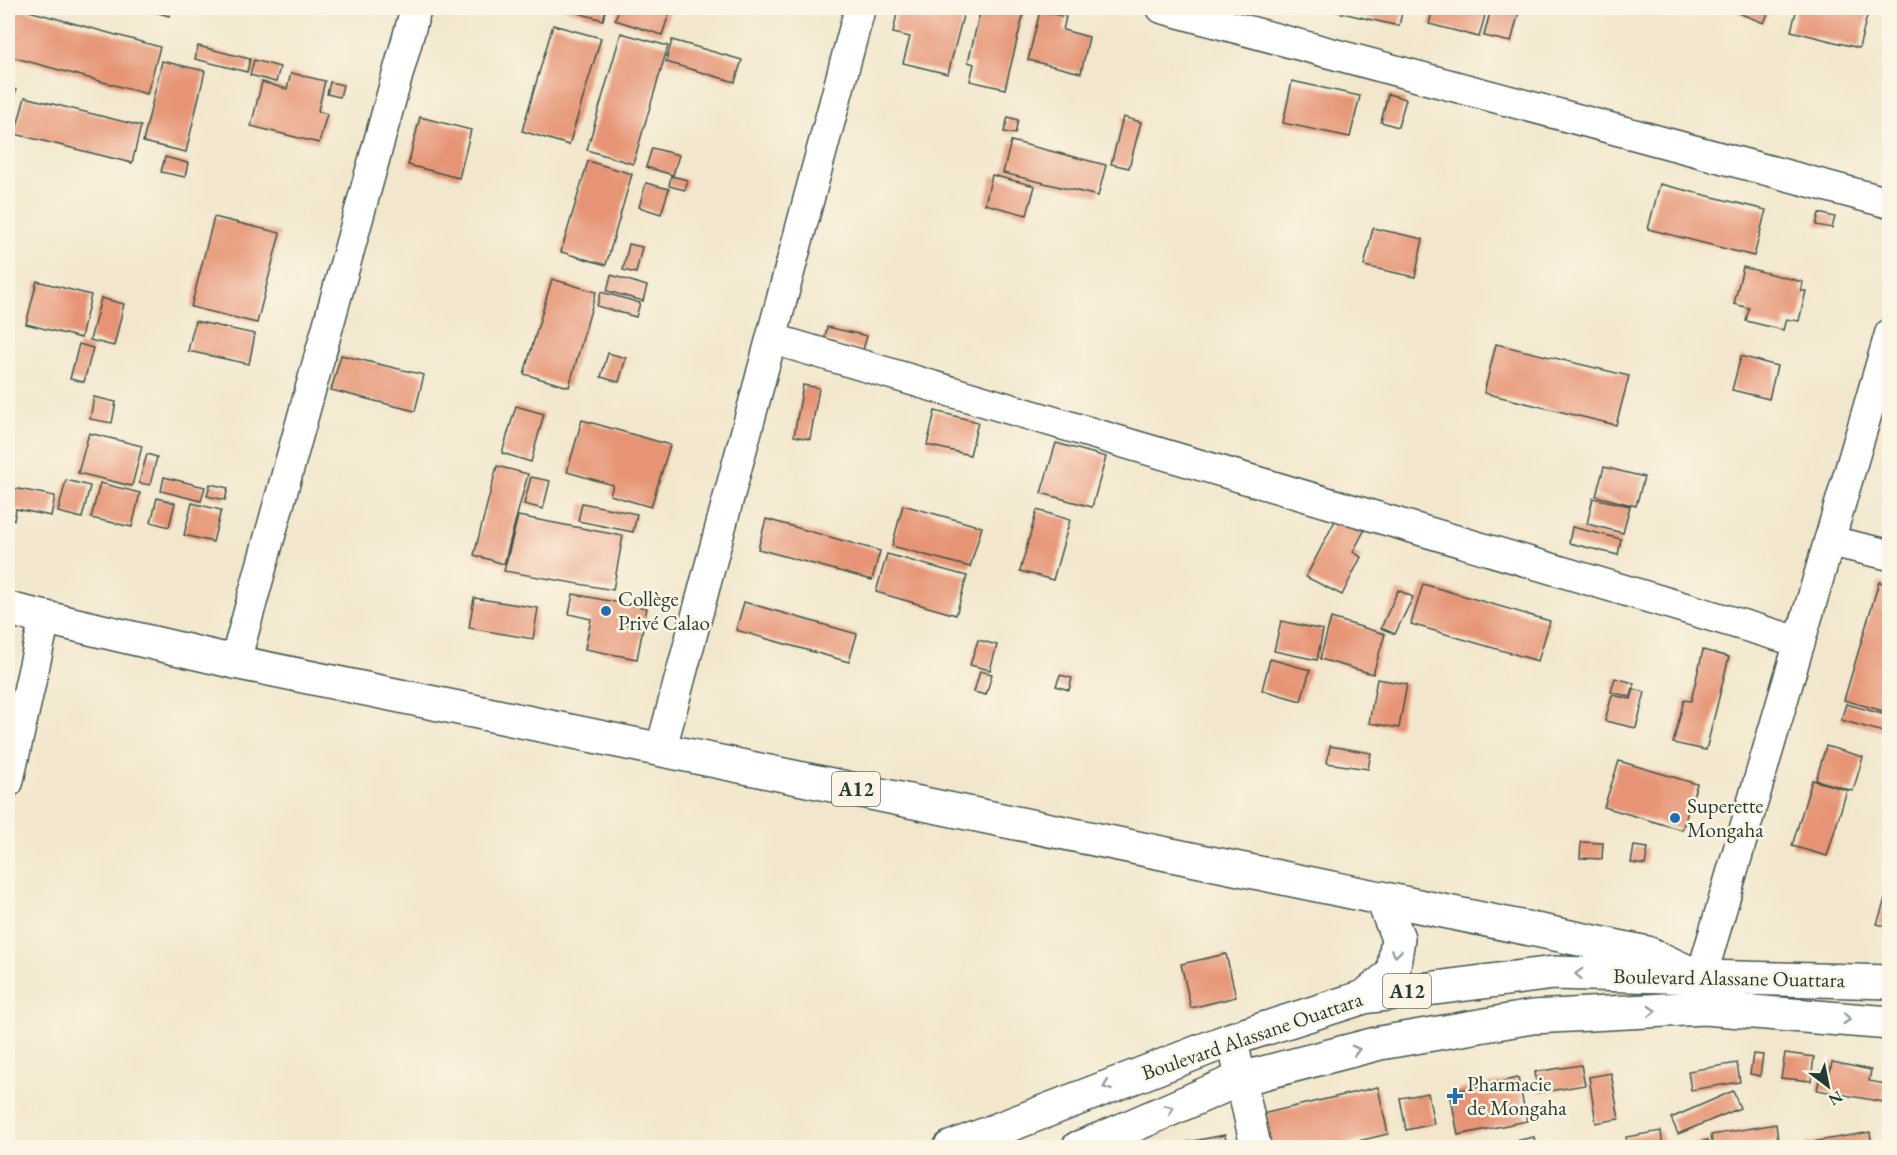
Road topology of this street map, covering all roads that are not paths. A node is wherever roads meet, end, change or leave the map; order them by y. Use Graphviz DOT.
graph roads {
  1 [pos="416,8"];
  2 [pos="860,8"];
  3 [pos="1162,8"];
  4 [pos="1890,203"];
  5 [pos="1890,334"];
  6 [pos="773,339"];
  7 [pos="1829,541"];
  8 [pos="1890,555"];
  9 [pos="8,609"];
  10 [pos="45,618"];
  11 [pos="1800,642"];
  12 [pos="235,662"];
  13 [pos="661,749"];
  14 [pos="8,782"];
  15 [pos="1382,898"];
  16 [pos="1890,982"];
  17 [pos="1703,993"];
  18 [pos="1364,997"];
  19 [pos="1890,1023"];
  20 [pos="1232,1039"];
  21 [pos="1240,1079"];
  22 [pos="950,1148"];
  23 [pos="1077,1148"];
  24 [pos="1256,1148"];
  1 -- 12 [label="street"];
  2 -- 6 [label="street"];
  3 -- 4 [label="street"];
  5 -- 7 [label="street"];
  6 -- 11 [label="street"];
  6 -- 13 [label="street"];
  7 -- 8 [label="street"];
  7 -- 11 [label="street"];
  9 -- 10 [label="main road, A12"];
  10 -- 12 [label="main road, A12"];
  10 -- 14 [label="street"];
  11 -- 17 [label="street"];
  12 -- 13 [label="main road, A12"];
  13 -- 15 [label="main road, A12"];
  15 -- 17 [label="main road, A12"];
  15 -- 18 [label="main road, one-way"];
  16 -- 17 [label="main road, Boulevard Alassane Ouattara / A12"];
  17 -- 18 [label="main road, Boulevard Alassane Ouattara / A12, one-way"];
  17 -- 19 [label="main road, Boulevard Alassane Ouattara / A12, one-way"];
  21 -- 17 [label="main road, Boulevard Alassane Ouattara / A12, one-way"];
  18 -- 20 [label="main road, Boulevard Alassane Ouattara / A12"];
  20 -- 21 [label="street"];
  20 -- 22 [label="main road, Boulevard Alassane Ouattara / A12, one-way"];
  23 -- 21 [label="main road, Boulevard Alassane Ouattara / A12, one-way"];
  21 -- 24 [label="street"];
}
